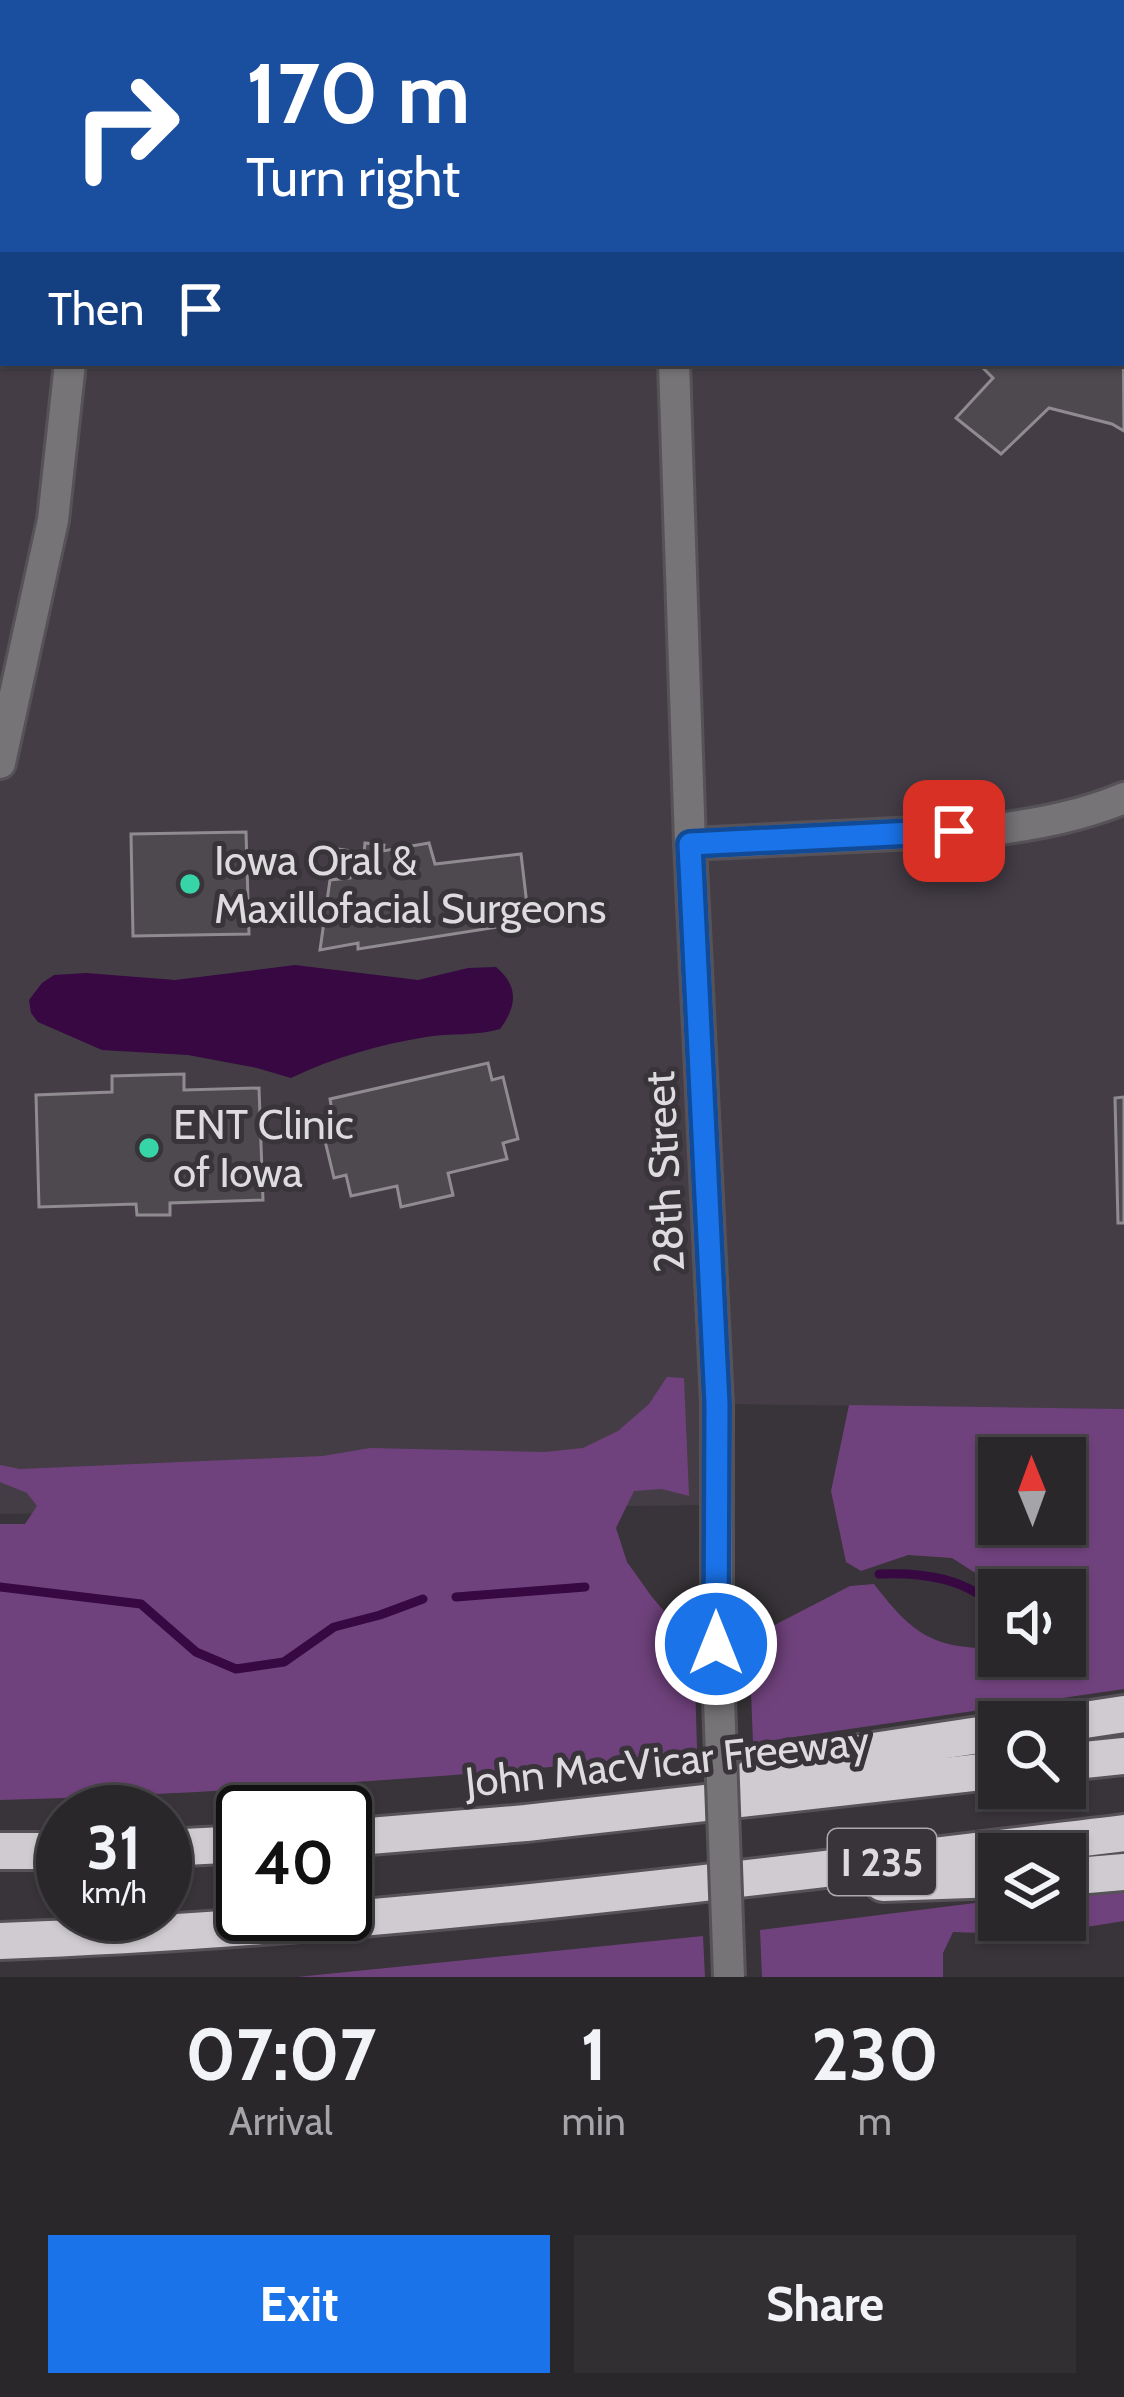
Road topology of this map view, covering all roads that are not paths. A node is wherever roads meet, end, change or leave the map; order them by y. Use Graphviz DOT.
graph roads {
  1 [pos="70,366"];
  2 [pos="674,366"];
  3 [pos="0,763"];
  4 [pos="1124,798"];
  5 [pos="690,844"];
  6 [pos="1124,1714"];
  7 [pos="1086,1720"];
  8 [pos="978,1735"];
  9 [pos="1124,1756"];
  10 [pos="1086,1760"];
  11 [pos="978,1772"];
  12 [pos="567,1819"];
  13 [pos="1124,1833"];
  14 [pos="372,1836"];
  15 [pos="0,1851"];
  16 [pos="36,1851"];
  17 [pos="1124,1872"];
  18 [pos="1086,1875"];
  19 [pos="978,1880"];
  20 [pos="639,1891"];
  21 [pos="0,1941"];
  22 [pos="729,1977"];
  1 -- 3 [label="street"];
  2 -- 5 [label="street, 28th Street"];
  4 -- 5 [label="street"];
  5 -- 22 [label="street, 28th Street, bridge"];
  6 -- 7 [label="highway"];
  8 -- 12 [label="highway"];
  9 -- 10 [label="highway"];
  11 -- 12 [label="highway, John MacVicar Freeway / I 235"];
  12 -- 14 [label="highway, John MacVicar Freeway / I 235"];
  13 -- 20 [label="highway, I 235"];
  15 -- 16 [label="highway"];
  17 -- 18 [label="highway"];
  19 -- 20 [label="highway"];
  20 -- 21 [label="highway, I 235"];
}
